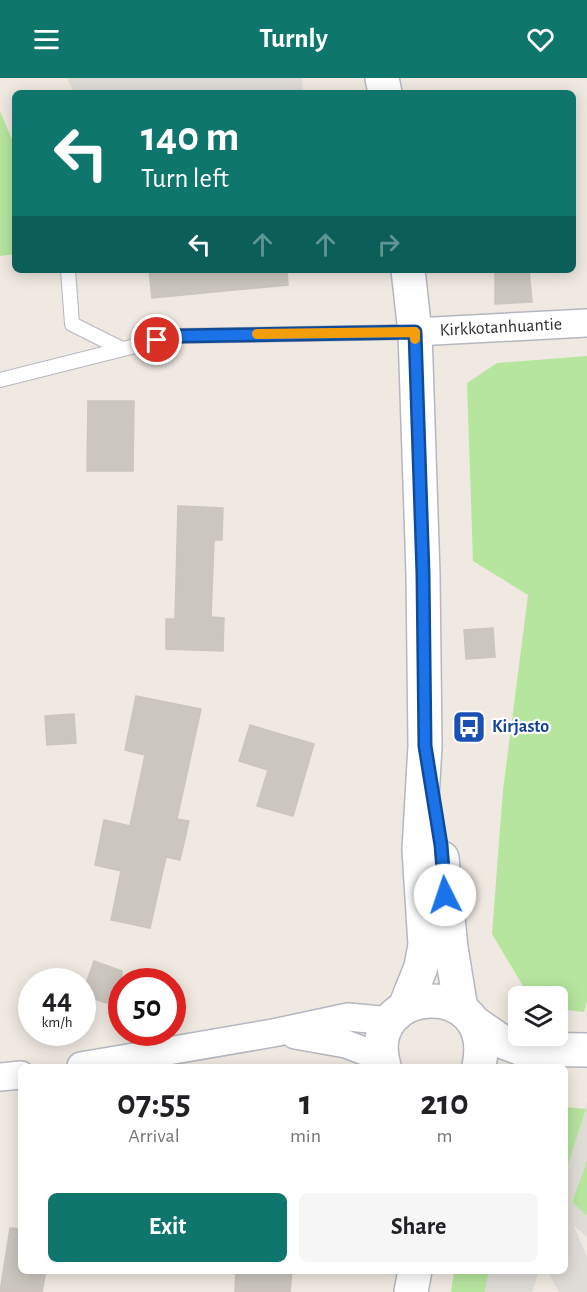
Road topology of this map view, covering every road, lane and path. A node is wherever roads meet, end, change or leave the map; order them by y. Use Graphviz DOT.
graph roads {
  1 [pos="68,273"];
  2 [pos="408,273"];
  3 [pos="587,323"];
  4 [pos="415,332"];
  5 [pos="122,349"];
  6 [pos="0,380"];
  7 [pos="425,746"];
  8 [pos="398,1014"];
  9 [pos="468,1016"];
  10 [pos="273,1033"];
  11 [pos="587,1050"];
  12 [pos="383,1062"];
  13 [pos="93,1064"];
  14 [pos="479,1064"];
  15 [pos="568,1070"];
  16 [pos="587,1071"];
  17 [pos="18,1075"];
  18 [pos="0,1077"];
  19 [pos="396,1274"];
  20 [pos="414,1274"];
  21 [pos="393,1292"];
  22 [pos="411,1292"];
  1 -- 5 [label="lane"];
  2 -- 4 [label="main road"];
  3 -- 4 [label="street, Kirkkotanhuantie"];
  4 -- 5 [label="lane"];
  4 -- 7 [label="main road"];
  5 -- 6 [label="lane"];
  7 -- 8 [label="main road"];
  7 -- 9 [label="main road"];
  8 -- 9 [label="main road"];
  8 -- 10 [label="street"];
  8 -- 12 [label="main road"];
  9 -- 11 [label="main road"];
  9 -- 14 [label="main road"];
  10 -- 12 [label="street"];
  10 -- 13 [label="street"];
  15 -- 16 [label="main road"];
  17 -- 18 [label="street"];
  19 -- 21 [label="main road"];
  20 -- 22 [label="main road"];
}
